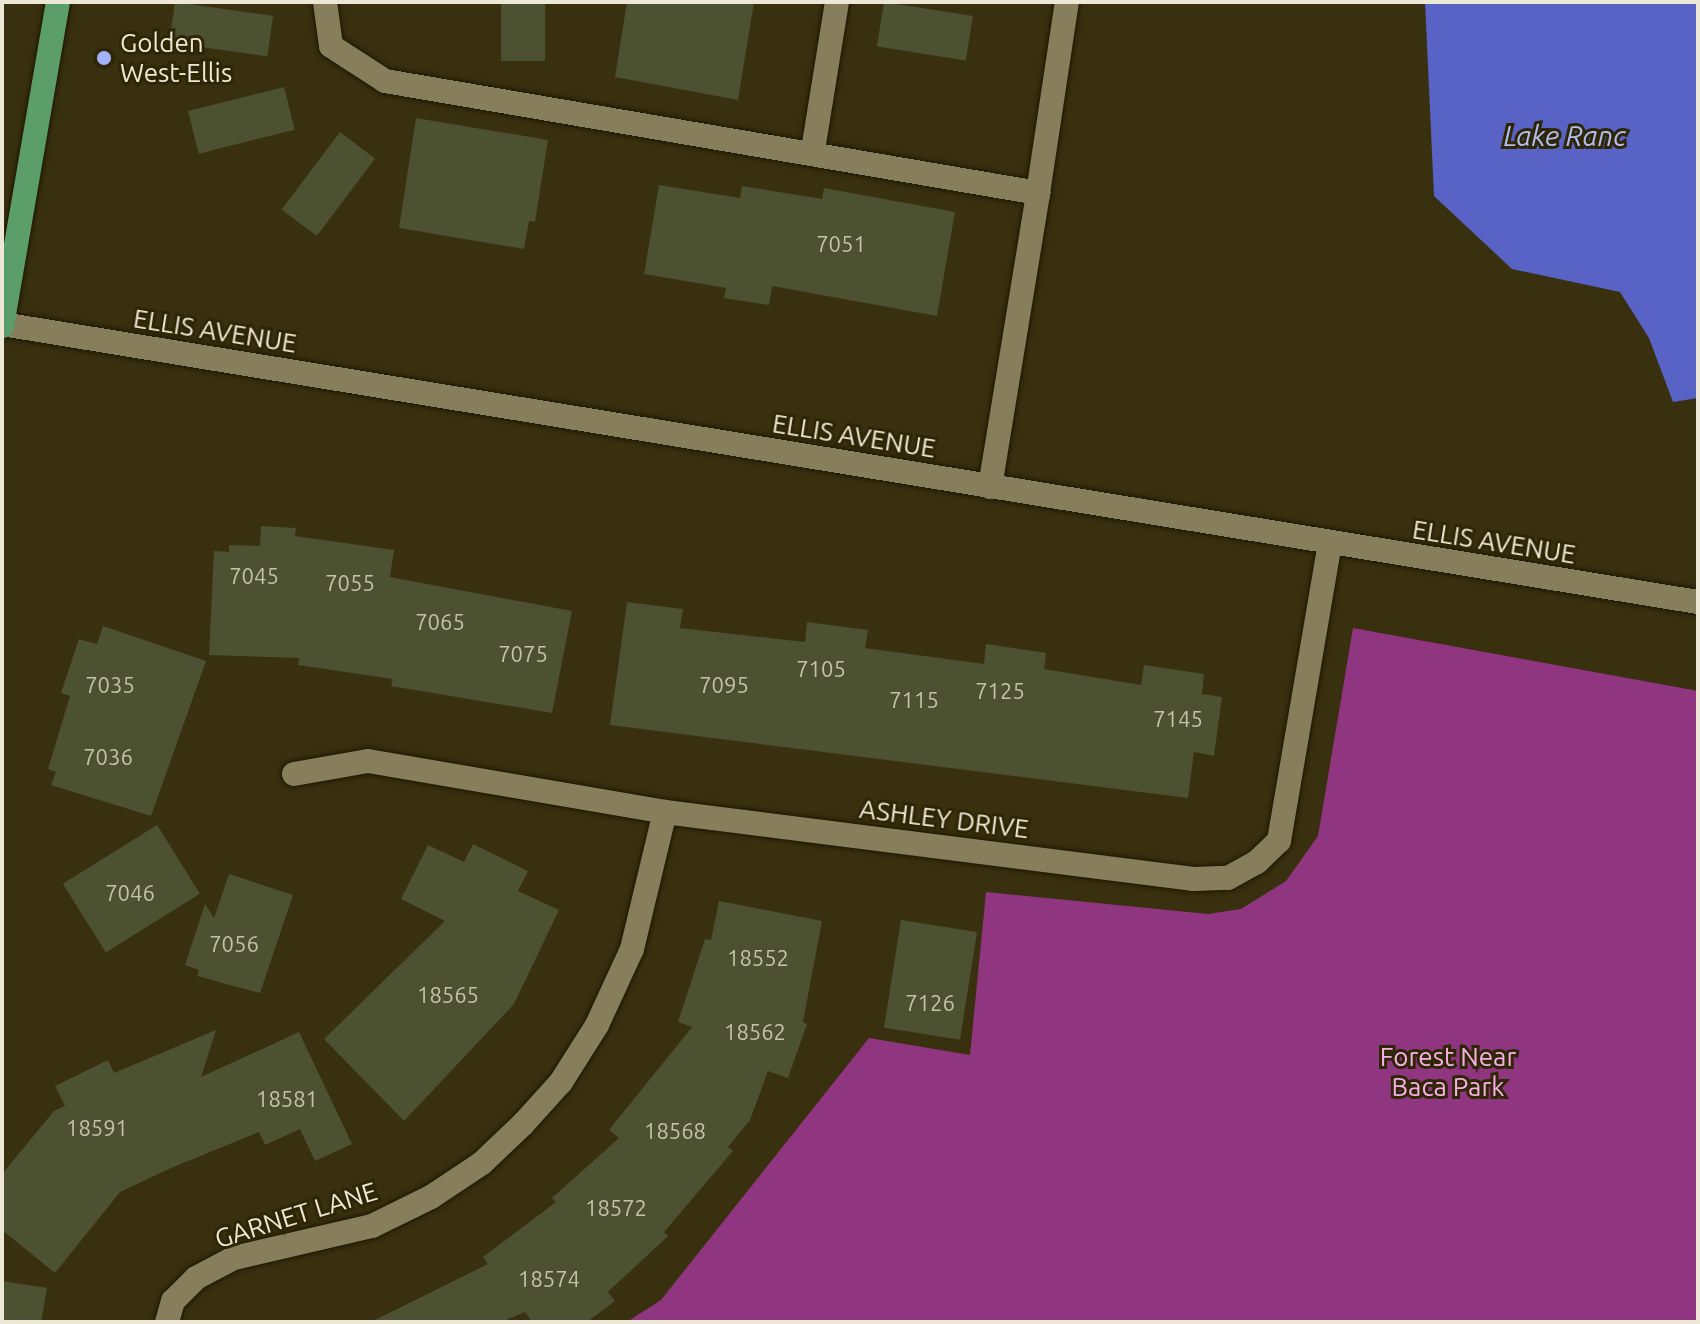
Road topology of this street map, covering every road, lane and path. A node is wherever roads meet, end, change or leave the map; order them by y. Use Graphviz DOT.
graph roads {
  1 [pos="58,2"];
  2 [pos="325,2"];
  3 [pos="837,2"];
  4 [pos="1067,2"];
  5 [pos="813,150"];
  6 [pos="1038,193"];
  7 [pos="2,324"];
  8 [pos="990,487"];
  9 [pos="1330,544"];
  10 [pos="1698,602"];
  11 [pos="294,774"];
  12 [pos="665,812"];
  13 [pos="167,1322"];
  1 -- 7 [label="main road"];
  2 -- 5 [label="street"];
  3 -- 5 [label="street"];
  4 -- 6 [label="street"];
  5 -- 6 [label="street"];
  6 -- 8 [label="street"];
  7 -- 8 [label="street, ELLIS AVENUE"];
  8 -- 9 [label="street, ELLIS AVENUE"];
  9 -- 10 [label="street, ELLIS AVENUE"];
  9 -- 12 [label="street, ASHLEY DRIVE"];
  11 -- 12 [label="street, ASHLEY DRIVE"];
  12 -- 13 [label="street, GARNET LANE"];
}
